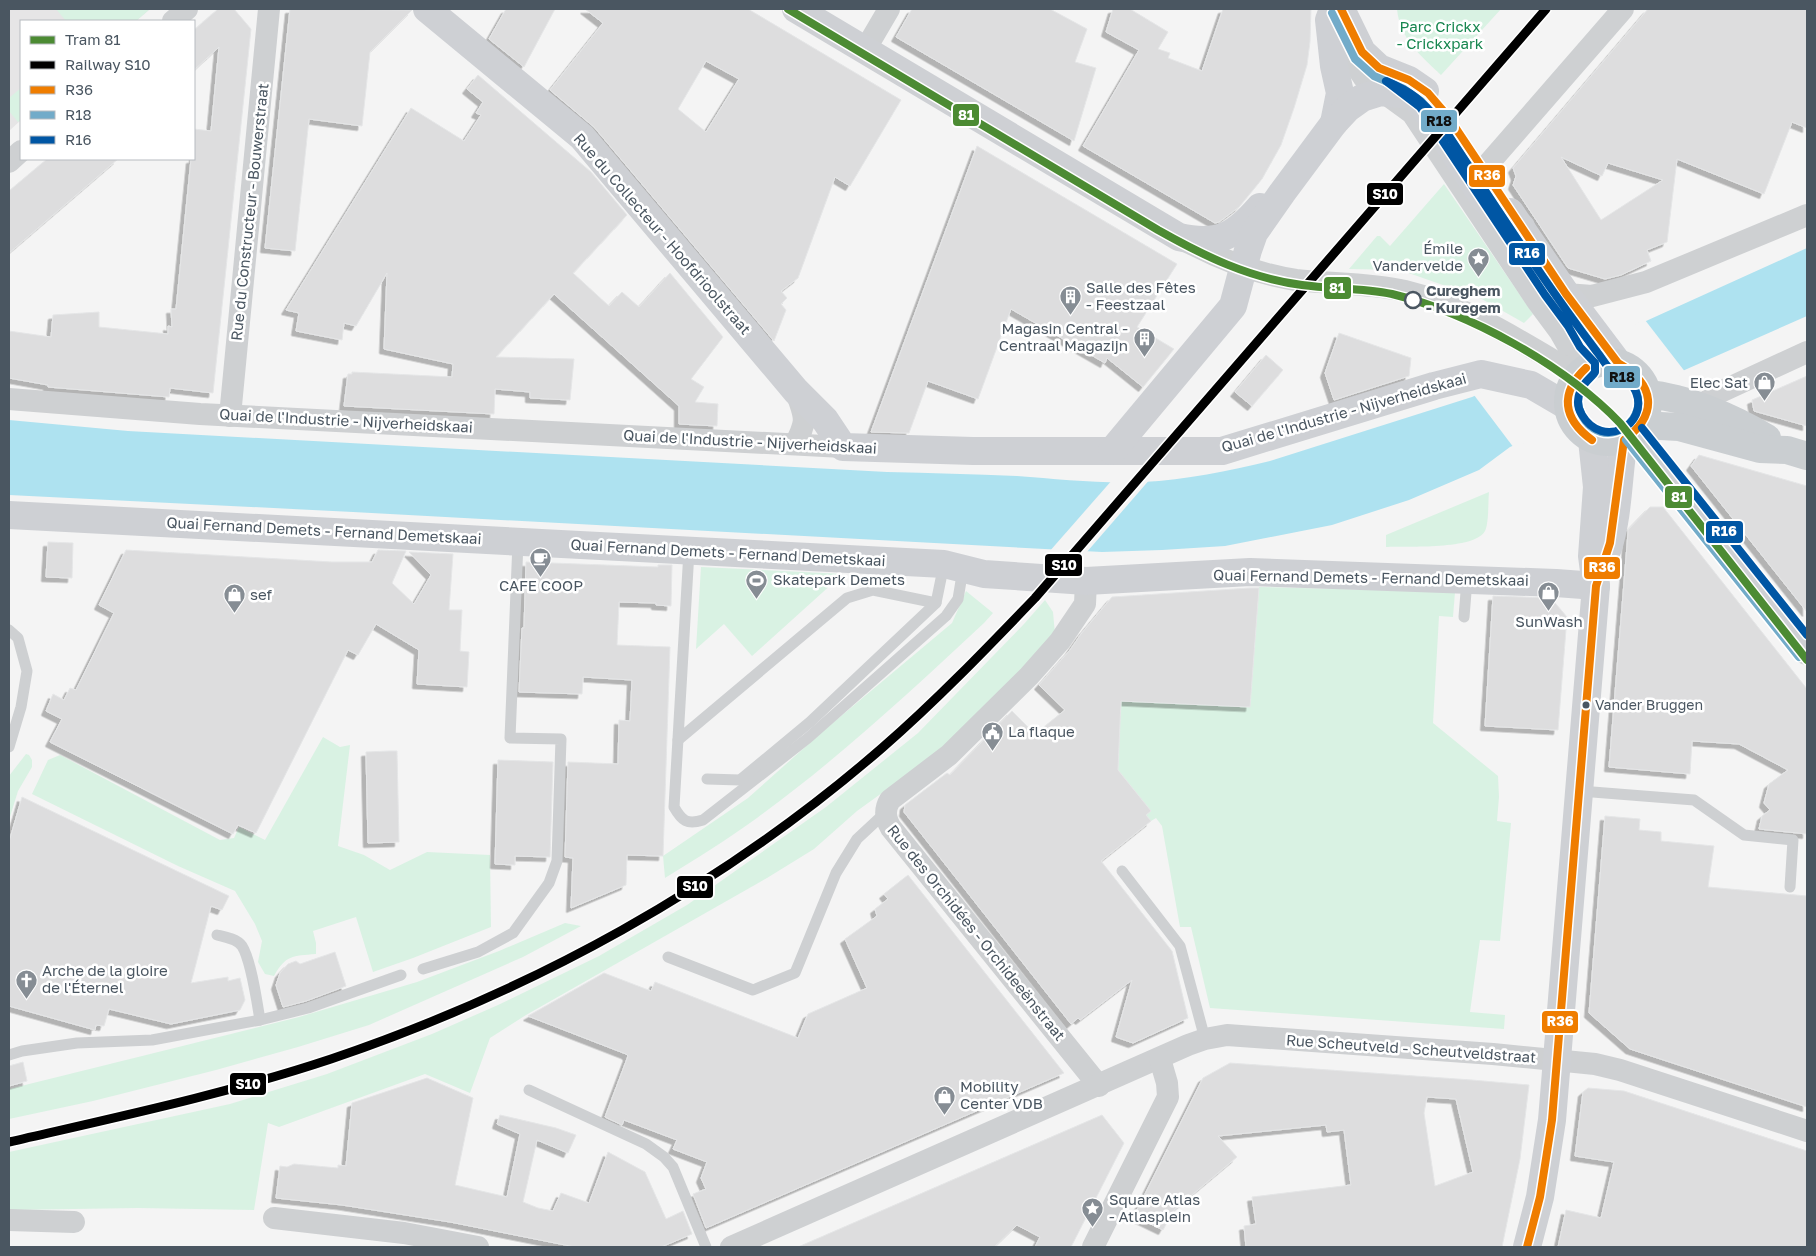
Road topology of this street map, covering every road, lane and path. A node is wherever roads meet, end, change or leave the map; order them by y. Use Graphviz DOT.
graph roads {
  1 [pos="187,9"];
  2 [pos="270,9"];
  3 [pos="427,9"];
  4 [pos="796,9"];
  5 [pos="889,9"];
  6 [pos="1333,9"];
  7 [pos="1340,9"];
  8 [pos="1623,9"];
  9 [pos="174,20"];
  10 [pos="865,50"];
  11 [pos="1380,92"];
  12 [pos="1334,123"];
  13 [pos="20,152"];
  14 [pos="9,162"];
  15 [pos="1474,170"];
  16 [pos="1282,194"];
  17 [pos="1807,215"];
  18 [pos="1179,237"];
  19 [pos="1244,267"];
  20 [pos="1566,294"];
  21 [pos="1807,352"];
  22 [pos="1618,363"];
  23 [pos="1572,364"];
  24 [pos="796,391"];
  25 [pos="1648,396"];
  26 [pos="9,399"];
  27 [pos="1701,406"];
  28 [pos="230,416"];
  29 [pos="1579,425"];
  30 [pos="1633,433"];
  31 [pos="795,444"];
  32 [pos="844,447"];
  33 [pos="1112,451"];
  34 [pos="1797,453"];
  35 [pos="9,515"];
  36 [pos="518,542"];
  37 [pos="689,550"];
  38 [pos="953,566"];
  39 [pos="1467,580"];
  40 [pos="1086,581"];
  41 [pos="1596,586"];
  42 [pos="936,603"];
  43 [pos="1464,617"];
  44 [pos="9,630"];
  45 [pos="1807,651"];
  46 [pos="678,740"];
  47 [pos="9,747"];
  48 [pos="707,779"];
  49 [pos="1580,791"];
  50 [pos="886,812"];
  51 [pos="1122,871"];
  52 [pos="1790,887"];
  53 [pos="217,935"];
  54 [pos="668,958"];
  55 [pos="422,969"];
  56 [pos="401,975"];
  57 [pos="260,1020"];
  58 [pos="1205,1039"];
  59 [pos="9,1055"];
  60 [pos="1160,1059"];
  61 [pos="1557,1061"];
  62 [pos="1099,1086"];
  63 [pos="529,1090"];
  64 [pos="1807,1131"];
  65 [pos="274,1218"];
  66 [pos="9,1220"];
  67 [pos="74,1222"];
  68 [pos="478,1247"];
  69 [pos="706,1247"];
  70 [pos="731,1247"];
  71 [pos="1093,1247"];
  72 [pos="1527,1247"];
  1 -- 9 [label="street"];
  2 -- 28 [label="street, Rue du Constructeur - Bouwerstraat"];
  3 -- 24 [label="street, Rue du Collecteur - Hoofdrioolstraat"];
  4 -- 10 [label="street"];
  5 -- 10 [label="street"];
  6 -- 12 [label="street"];
  7 -- 11 [label="street"];
  7 -- 15 [label="street"];
  8 -- 15 [label="street"];
  10 -- 18 [label="street"];
  11 -- 12 [label="street"];
  11 -- 15 [label="street"];
  11 -- 23 [label="street"];
  12 -- 16 [label="street"];
  13 -- 14 [label="street"];
  15 -- 20 [label="street"];
  16 -- 18 [label="street"];
  16 -- 19 [label="street"];
  17 -- 20 [label="street"];
  18 -- 19 [label="street"];
  19 -- 23 [label="street"];
  19 -- 33 [label="street"];
  20 -- 22 [label="street"];
  21 -- 27 [label="street"];
  22 -- 23 [label="main road"];
  22 -- 25 [label="main road"];
  23 -- 29 [label="main road"];
  24 -- 31 [label="street, Rue du Collecteur - Hoofdrioolstraat"];
  24 -- 32 [label="street, Rue du Collecteur - Hoofdrioolstraat"];
  25 -- 27 [label="main road"];
  25 -- 30 [label="main road"];
  26 -- 28 [label="street, Quai de l'Industrie - Nijverheidskaai"];
  27 -- 34 [label="main road"];
  28 -- 31 [label="street, Quai de l'Industrie - Nijverheidskaai"];
  29 -- 30 [label="main road"];
  29 -- 33 [label="street, Quai de l'Industrie - Nijverheidskaai"];
  29 -- 41 [label="street"];
  30 -- 34 [label="main road"];
  30 -- 41 [label="street"];
  30 -- 45 [label="street"];
  31 -- 32 [label="street, Quai de l'Industrie - Nijverheidskaai"];
  32 -- 33 [label="street, Quai de l'Industrie - Nijverheidskaai"];
  35 -- 36 [label="street, Quai Fernand Demets - Fernand Demetskaai"];
  36 -- 37 [label="street, Quai Fernand Demets - Fernand Demetskaai"];
  36 -- 55 [label="lane"];
  37 -- 38 [label="street, Quai Fernand Demets - Fernand Demetskaai"];
  37 -- 46 [label="lane"];
  38 -- 40 [label="street, Quai Fernand Demets - Fernand Demetskaai"];
  38 -- 42 [label="lane"];
  38 -- 46 [label="lane"];
  39 -- 40 [label="street, Quai Fernand Demets - Fernand Demetskaai"];
  39 -- 41 [label="street, Quai Fernand Demets - Fernand Demetskaai"];
  39 -- 43 [label="lane"];
  40 -- 50 [label="street, Rue des Orchidées - Orchideeënstraat"];
  41 -- 49 [label="street"];
  42 -- 46 [label="lane"];
  42 -- 48 [label="lane"];
  44 -- 47 [label="lane"];
  49 -- 52 [label="lane"];
  49 -- 61 [label="street"];
  50 -- 54 [label="lane"];
  50 -- 62 [label="street, Rue des Orchidées - Orchideeënstraat"];
  51 -- 58 [label="lane"];
  53 -- 57 [label="lane"];
  56 -- 57 [label="lane"];
  57 -- 59 [label="lane"];
  58 -- 60 [label="street, Rue Scheutveld - Scheutveldstraat"];
  58 -- 61 [label="street, Rue Scheutveld - Scheutveldstraat"];
  60 -- 62 [label="street, Rue Scheutveld - Scheutveldstraat"];
  60 -- 71 [label="street"];
  61 -- 64 [label="street, Rue Scheutveld - Scheutveldstraat"];
  61 -- 72 [label="street"];
  62 -- 70 [label="street, Rue Scheutveld - Scheutveldstraat"];
  63 -- 69 [label="lane"];
  65 -- 68 [label="street"];
  66 -- 67 [label="street"];
}
